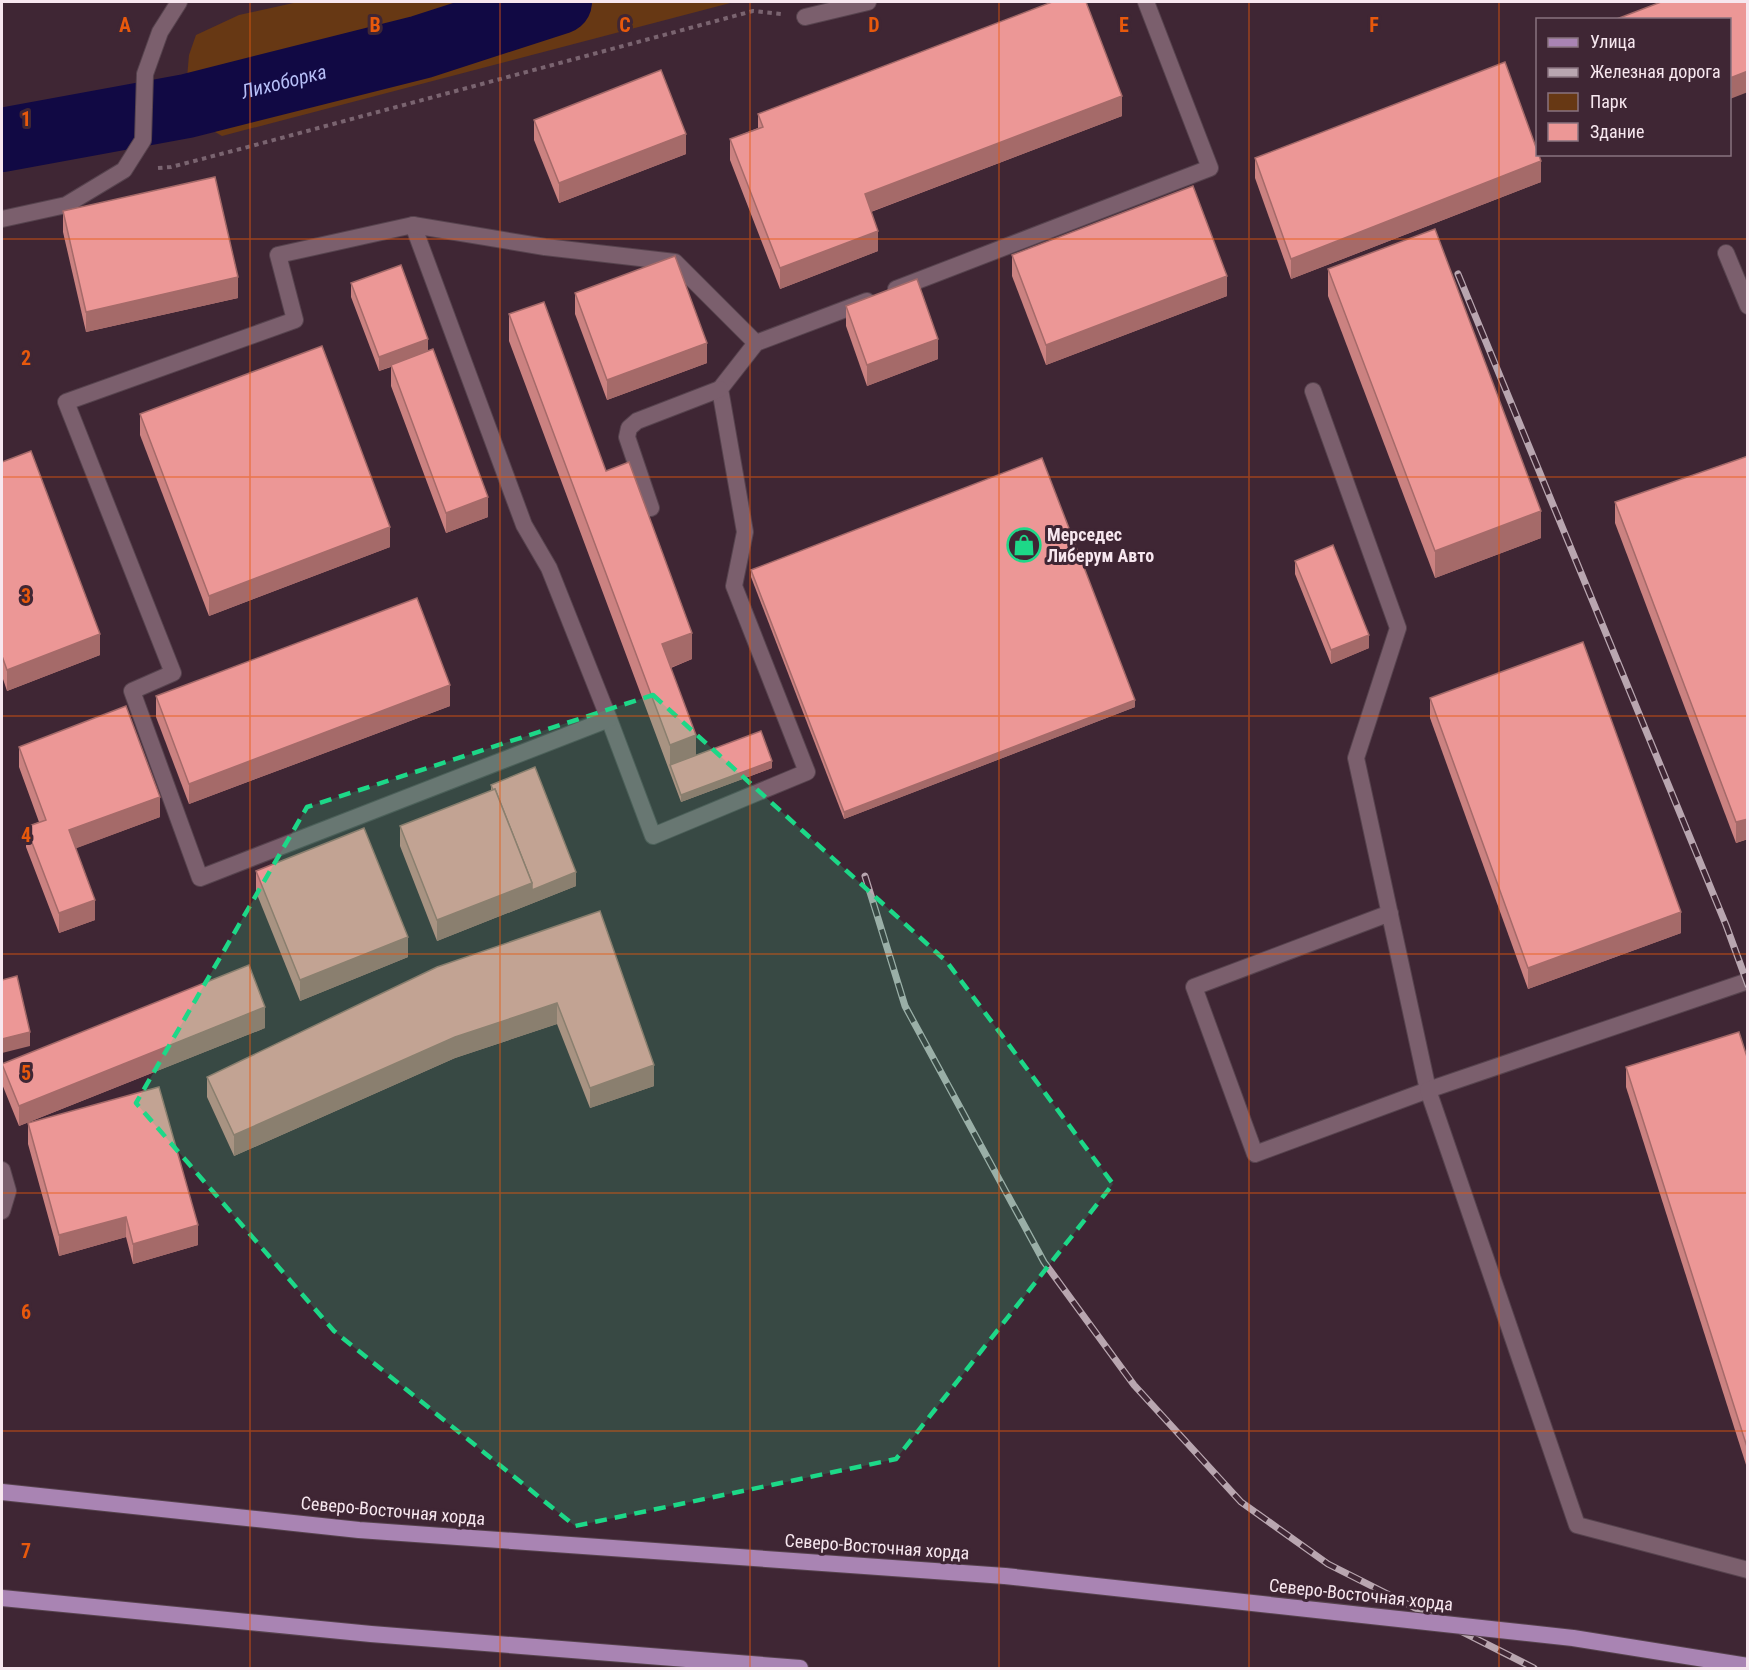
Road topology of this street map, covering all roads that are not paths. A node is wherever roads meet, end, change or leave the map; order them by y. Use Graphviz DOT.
graph roads {
  1 [pos="179,2"];
  2 [pos="868,2"];
  3 [pos="1146,2"];
  4 [pos="805,17"];
  5 [pos="2,219"];
  6 [pos="413,225"];
  7 [pos="1726,253"];
  8 [pos="1748,306"];
  9 [pos="756,344"];
  10 [pos="720,389"];
  11 [pos="1312,391"];
  12 [pos="651,508"];
  13 [pos="609,719"];
  14 [pos="1390,913"];
  15 [pos="1748,981"];
  16 [pos="1428,1090"];
  17 [pos="2,1170"];
  18 [pos="2,1211"];
  19 [pos="2,1491"];
  20 [pos="1748,1570"];
  21 [pos="2,1598"];
  22 [pos="1748,1666"];
  23 [pos="800,1668"];
  1 -- 5 [label="lane"];
  2 -- 4 [label="lane"];
  3 -- 9 [label="lane"];
  6 -- 9 [label="lane"];
  6 -- 13 [label="lane"];
  6 -- 13 [label="lane"];
  7 -- 8 [label="lane"];
  9 -- 10 [label="lane"];
  10 -- 12 [label="lane"];
  10 -- 13 [label="lane"];
  11 -- 14 [label="lane"];
  14 -- 16 [label="lane"];
  14 -- 16 [label="lane"];
  15 -- 16 [label="lane"];
  16 -- 20 [label="lane"];
  17 -- 18 [label="lane"];
  19 -- 22 [label="main road, Северо-Восточная хорда, bridge"];
  21 -- 23 [label="main road"];
}
